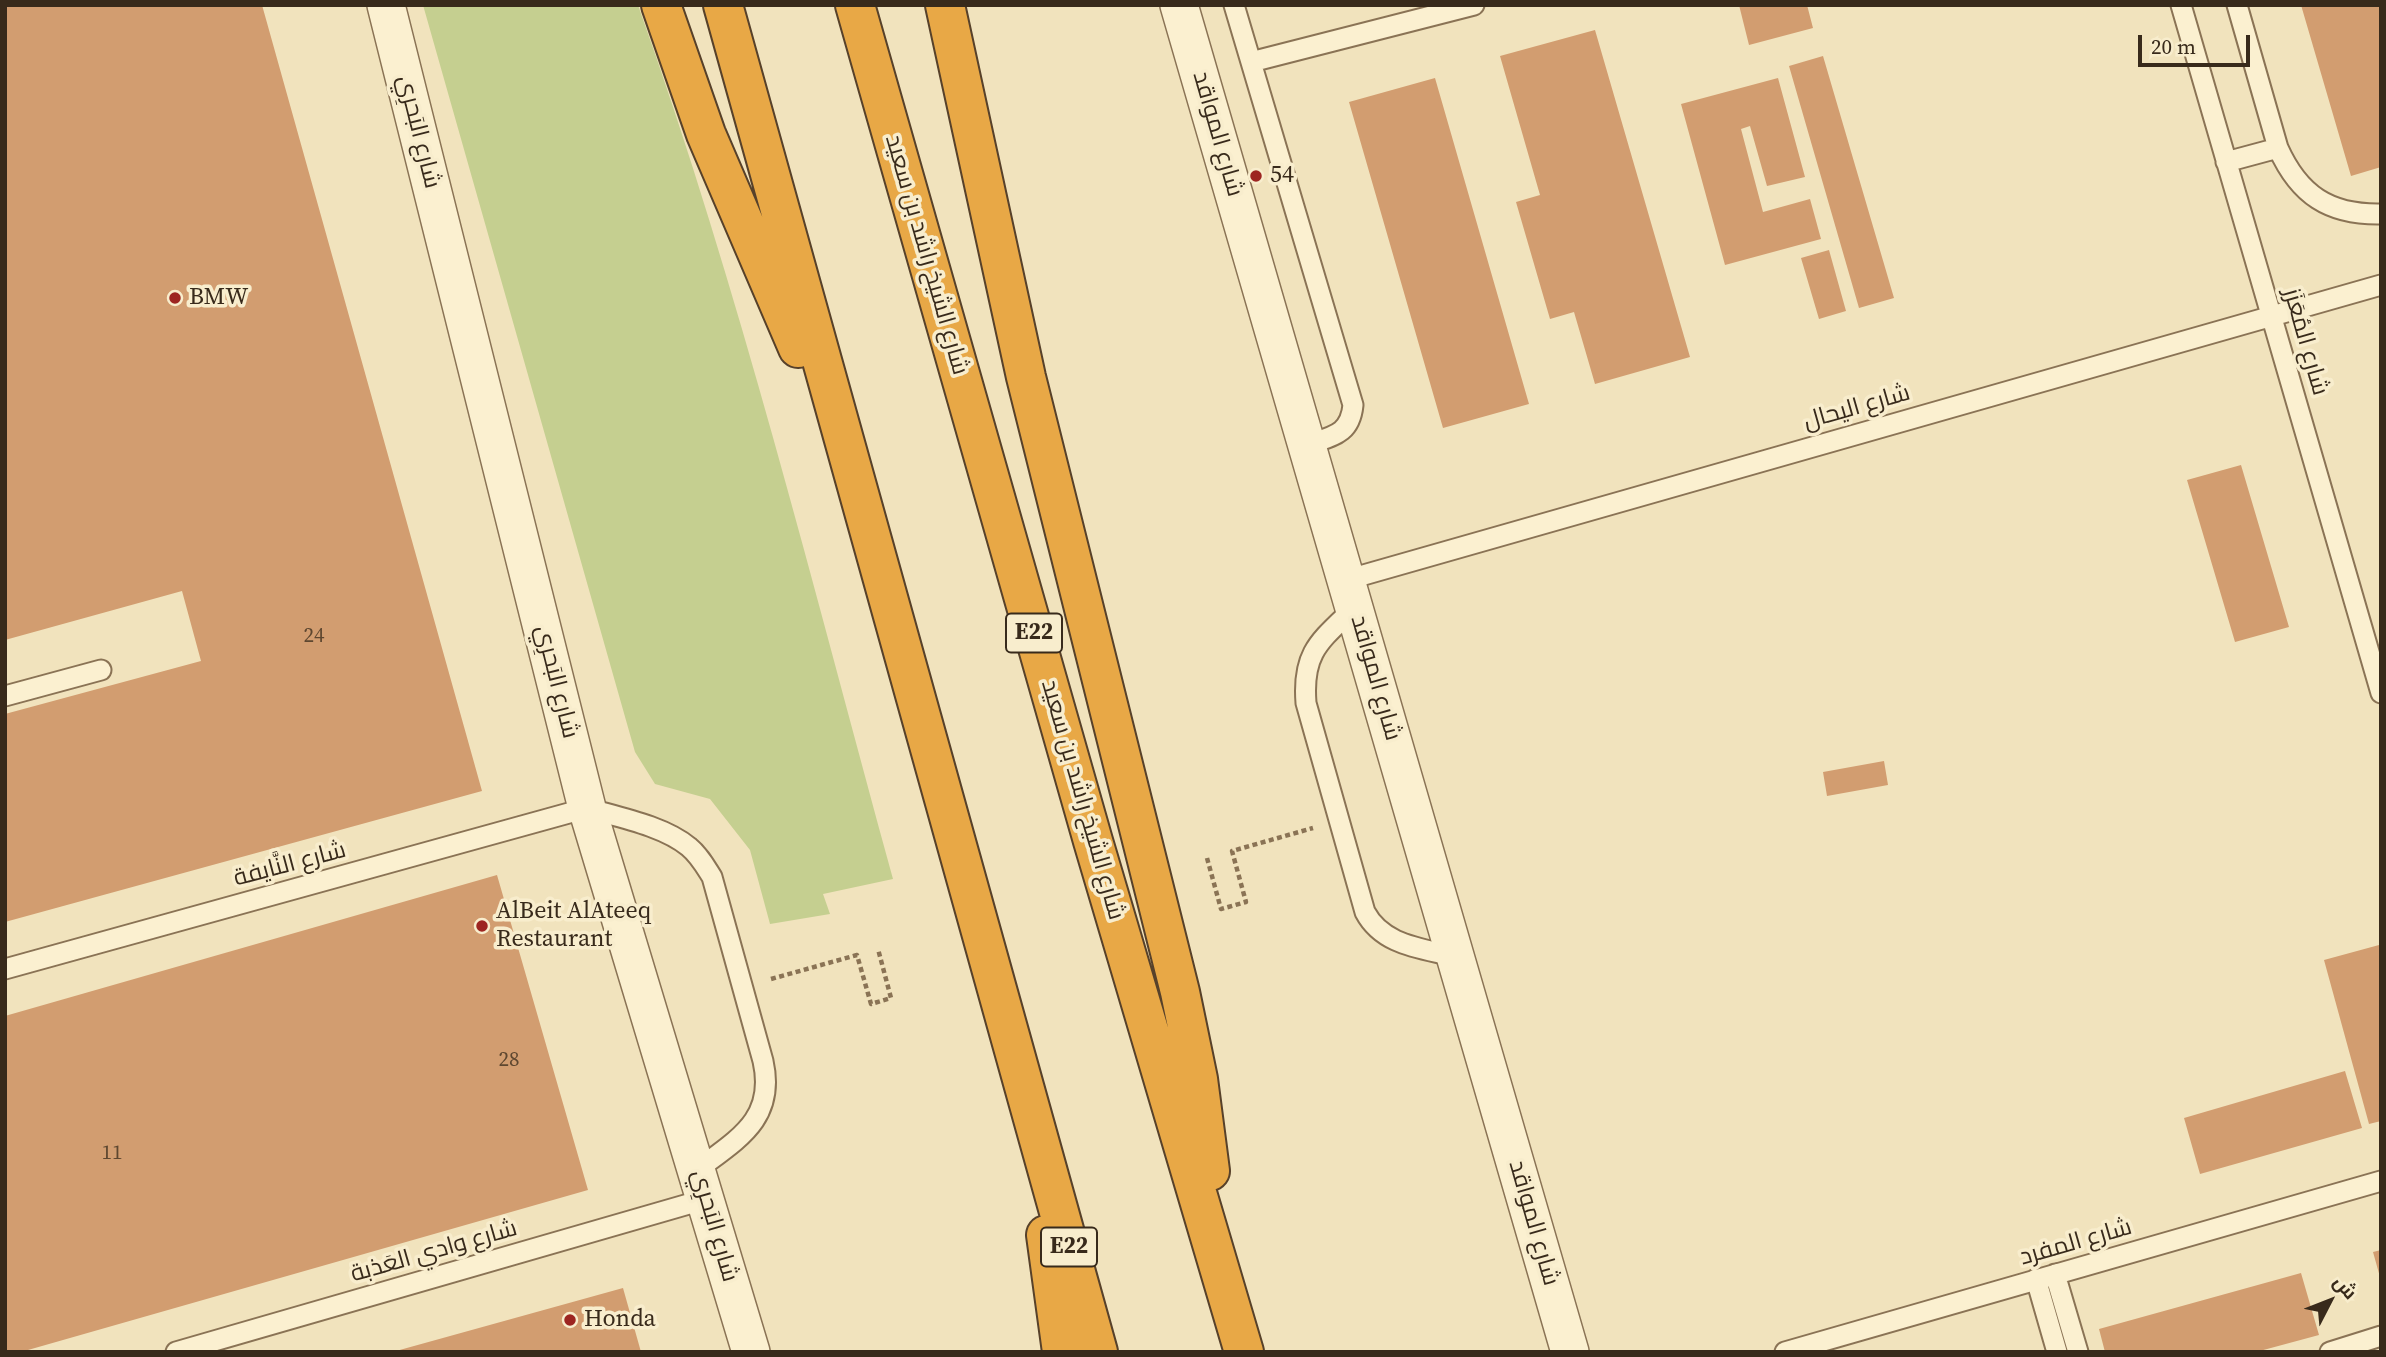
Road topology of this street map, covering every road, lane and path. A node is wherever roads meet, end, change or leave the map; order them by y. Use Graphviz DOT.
graph roads {
  1 [pos="386,5"];
  2 [pos="661,5"];
  3 [pos="723,5"];
  4 [pos="855,5"];
  5 [pos="945,5"];
  6 [pos="1179,5"];
  7 [pos="1234,5"];
  8 [pos="1474,5"];
  9 [pos="2181,5"];
  10 [pos="2237,5"];
  11 [pos="1251,62"];
  12 [pos="2278,148"];
  13 [pos="2227,162"];
  14 [pos="2381,214"];
  15 [pos="2381,285"];
  16 [pos="2271,315"];
  17 [pos="1307,445"];
  18 [pos="858,486"];
  19 [pos="1350,594"];
  20 [pos="101,670"];
  21 [pos="2381,693"];
  22 [pos="5,696"];
  23 [pos="587,808"];
  24 [pos="1341,820"];
  25 [pos="1207,858"];
  26 [pos="878,949"];
  27 [pos="1456,957"];
  28 [pos="5,969"];
  29 [pos="743,987"];
  30 [pos="1039,1143"];
  31 [pos="2381,1181"];
  32 [pos="702,1184"];
  33 [pos="1217,1260"];
  34 [pos="2055,1274"];
  35 [pos="2036,1279"];
  36 [pos="2381,1336"];
  37 [pos="176,1352"];
  38 [pos="751,1352"];
  39 [pos="1062,1352"];
  40 [pos="1098,1352"];
  41 [pos="1244,1352"];
  42 [pos="1570,1352"];
  43 [pos="1785,1352"];
  44 [pos="2057,1352"];
  45 [pos="2078,1352"];
  46 [pos="2330,1352"];
  1 -- 23 [label="street, شارع البَحرِي"];
  2 -- 18 [label="highway"];
  3 -- 18 [label="highway, E22"];
  4 -- 33 [label="highway, شارع الشيخ راشد بن سعيد / E22"];
  5 -- 33 [label="highway"];
  6 -- 17 [label="street, شارع المواقد"];
  7 -- 11 [label="lane"];
  8 -- 11 [label="lane"];
  9 -- 13 [label="lane, شارع المُعَزَز"];
  10 -- 12 [label="lane"];
  11 -- 17 [label="lane"];
  12 -- 13 [label="lane"];
  12 -- 14 [label="lane"];
  13 -- 16 [label="lane, شارع المُعَزَز"];
  15 -- 16 [label="lane, شارع اليحال"];
  16 -- 19 [label="lane, شارع اليحال"];
  16 -- 21 [label="lane, شارع المُعَزَز"];
  17 -- 19 [label="street, شارع المواقد"];
  18 -- 30 [label="highway, E22"];
  19 -- 24 [label="lane"];
  19 -- 27 [label="street, شارع المواقد"];
  20 -- 22 [label="lane"];
  23 -- 28 [label="lane, شارع النَّايفة"];
  23 -- 29 [label="lane"];
  23 -- 32 [label="street, شارع البَحرِي"];
  24 -- 25 [label="path"];
  24 -- 27 [label="lane"];
  26 -- 29 [label="path"];
  27 -- 42 [label="street, شارع المواقد"];
  29 -- 32 [label="lane"];
  30 -- 39 [label="highway"];
  30 -- 40 [label="highway, E22"];
  31 -- 34 [label="lane, شارع المفرد"];
  32 -- 37 [label="lane, شارع وادي العَذبة"];
  32 -- 38 [label="street, شارع البَحرِي"];
  33 -- 41 [label="highway, شارع الشيخ راشد بن سعيد / E22"];
  34 -- 35 [label="lane, شارع المفرد"];
  34 -- 45 [label="lane"];
  35 -- 43 [label="lane, شارع المفرد"];
  35 -- 44 [label="lane"];
  36 -- 46 [label="lane"];
}
